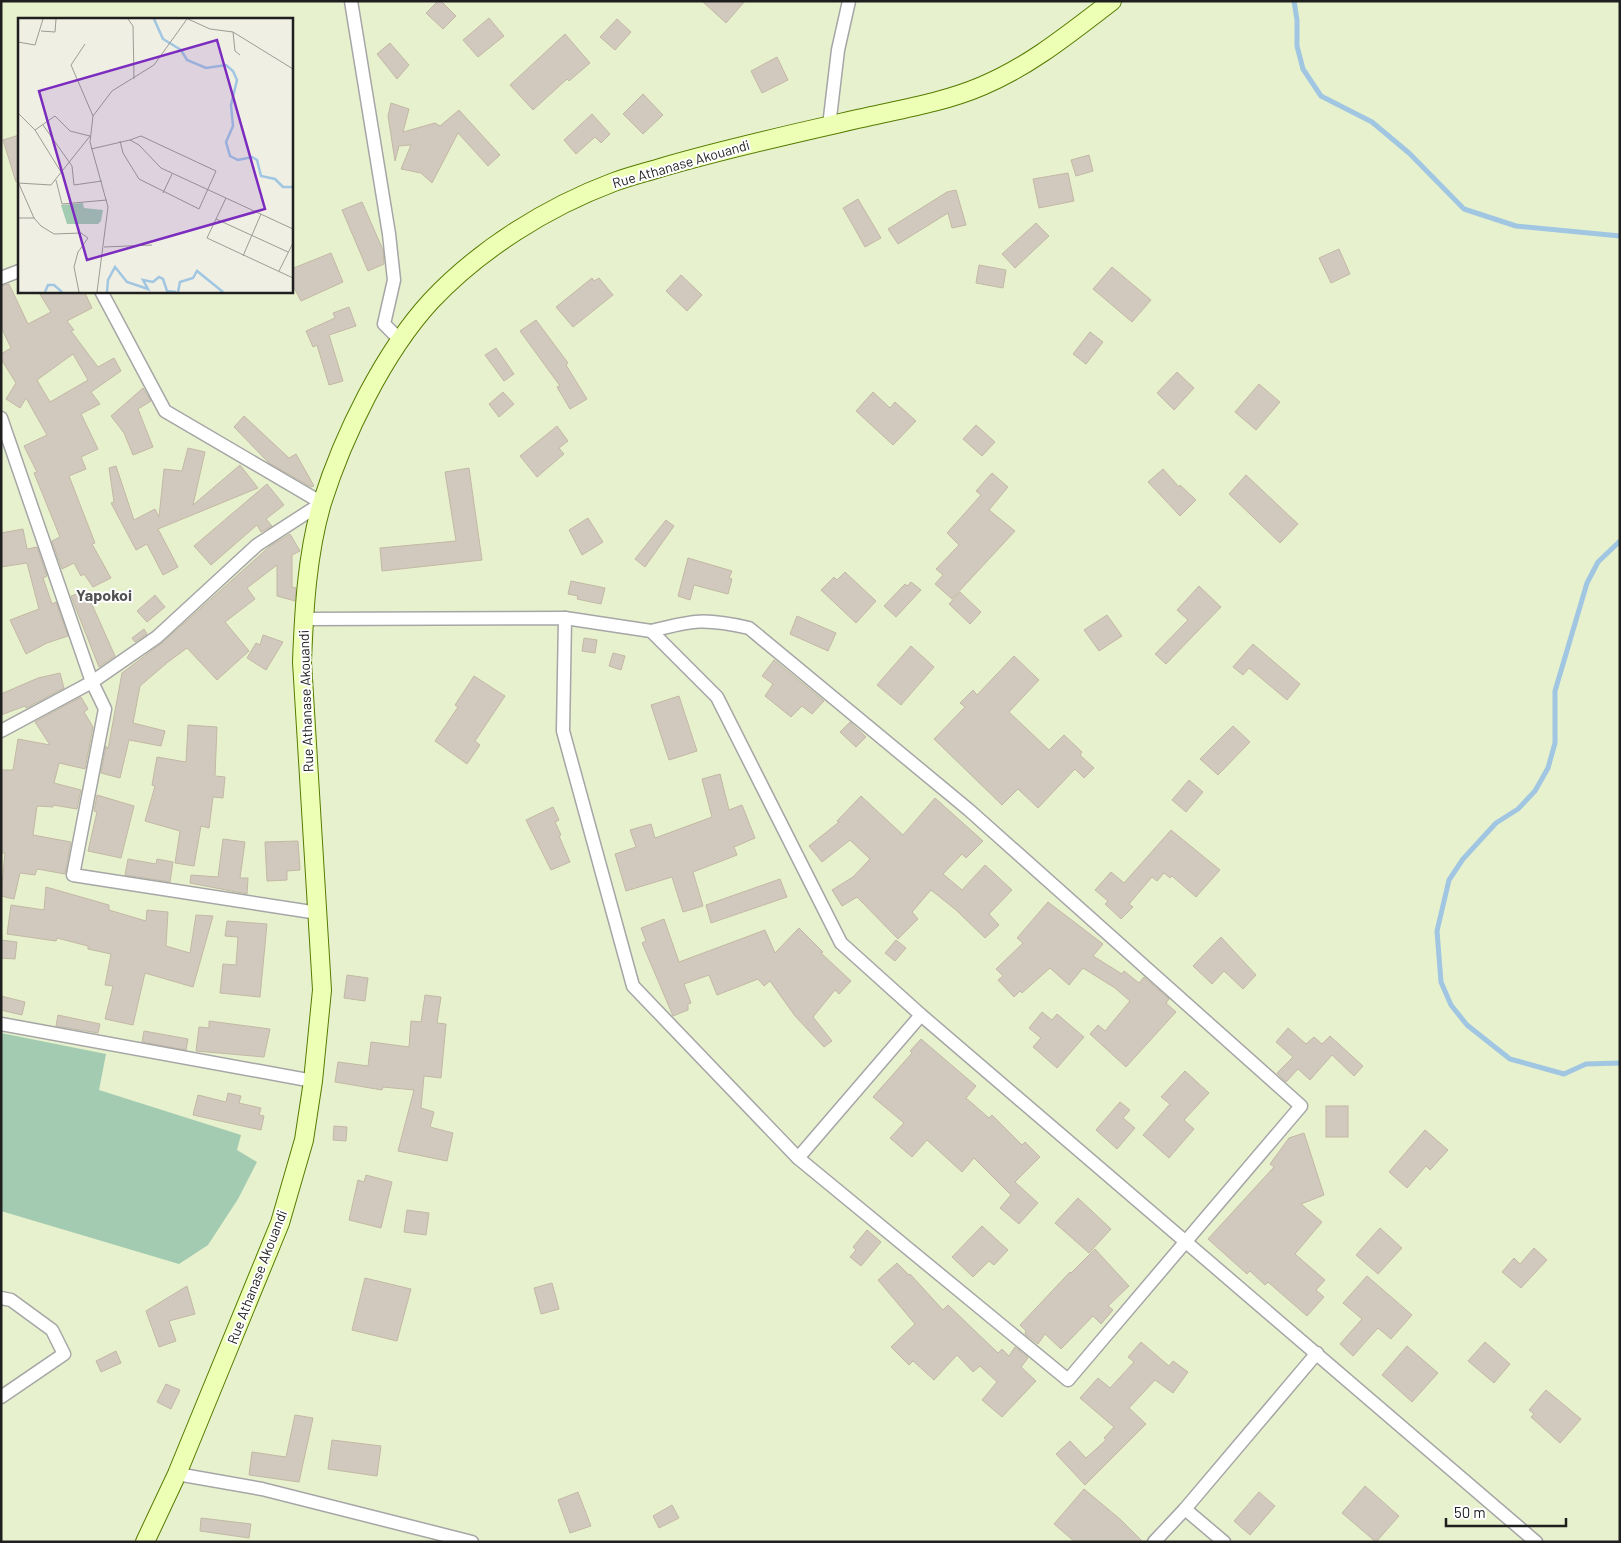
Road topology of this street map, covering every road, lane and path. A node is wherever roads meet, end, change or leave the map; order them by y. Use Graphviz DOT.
graph roads {
  1 [pos="351,1"];
  2 [pos="849,1"];
  3 [pos="1112,1"];
  4 [pos="829,126"];
  5 [pos="18,271"];
  6 [pos="1,278"];
  7 [pos="102,292"];
  8 [pos="401,341"];
  9 [pos="1,418"];
  10 [pos="322,504"];
  11 [pos="566,618"];
  12 [pos="303,619"];
  13 [pos="651,631"];
  14 [pos="92,682"];
  15 [pos="1,732"];
  16 [pos="318,913"];
  17 [pos="921,1015"];
  18 [pos="1,1024"];
  19 [pos="313,1082"];
  20 [pos="798,1158"];
  21 [pos="1186,1242"];
  22 [pos="1,1298"];
  23 [pos="1317,1353"];
  24 [pos="1,1397"];
  25 [pos="177,1474"];
  26 [pos="1186,1509"];
  27 [pos="145,1542"];
  28 [pos="472,1542"];
  29 [pos="1154,1542"];
  30 [pos="1224,1542"];
  31 [pos="1536,1542"];
  1 -- 8 [label="street"];
  2 -- 4 [label="street"];
  3 -- 4 [label="street, Rue Athanase Akouandi"];
  4 -- 8 [label="street, Rue Athanase Akouandi"];
  5 -- 6 [label="street"];
  7 -- 10 [label="street"];
  8 -- 10 [label="street, Rue Athanase Akouandi"];
  9 -- 14 [label="street"];
  10 -- 12 [label="street, Rue Athanase Akouandi"];
  10 -- 14 [label="street"];
  11 -- 12 [label="street"];
  11 -- 13 [label="street"];
  11 -- 20 [label="street"];
  12 -- 16 [label="street, Rue Athanase Akouandi"];
  13 -- 17 [label="street"];
  13 -- 21 [label="street"];
  14 -- 15 [label="street"];
  14 -- 16 [label="street"];
  16 -- 19 [label="street, Rue Athanase Akouandi"];
  17 -- 20 [label="street"];
  17 -- 21 [label="street"];
  18 -- 19 [label="street"];
  19 -- 25 [label="street, Rue Athanase Akouandi"];
  20 -- 21 [label="street"];
  21 -- 23 [label="street"];
  22 -- 24 [label="street"];
  23 -- 26 [label="street"];
  23 -- 31 [label="street"];
  25 -- 27 [label="street, Rue Athanase Akouandi"];
  25 -- 28 [label="street"];
  26 -- 29 [label="street"];
  26 -- 30 [label="street"];
}
